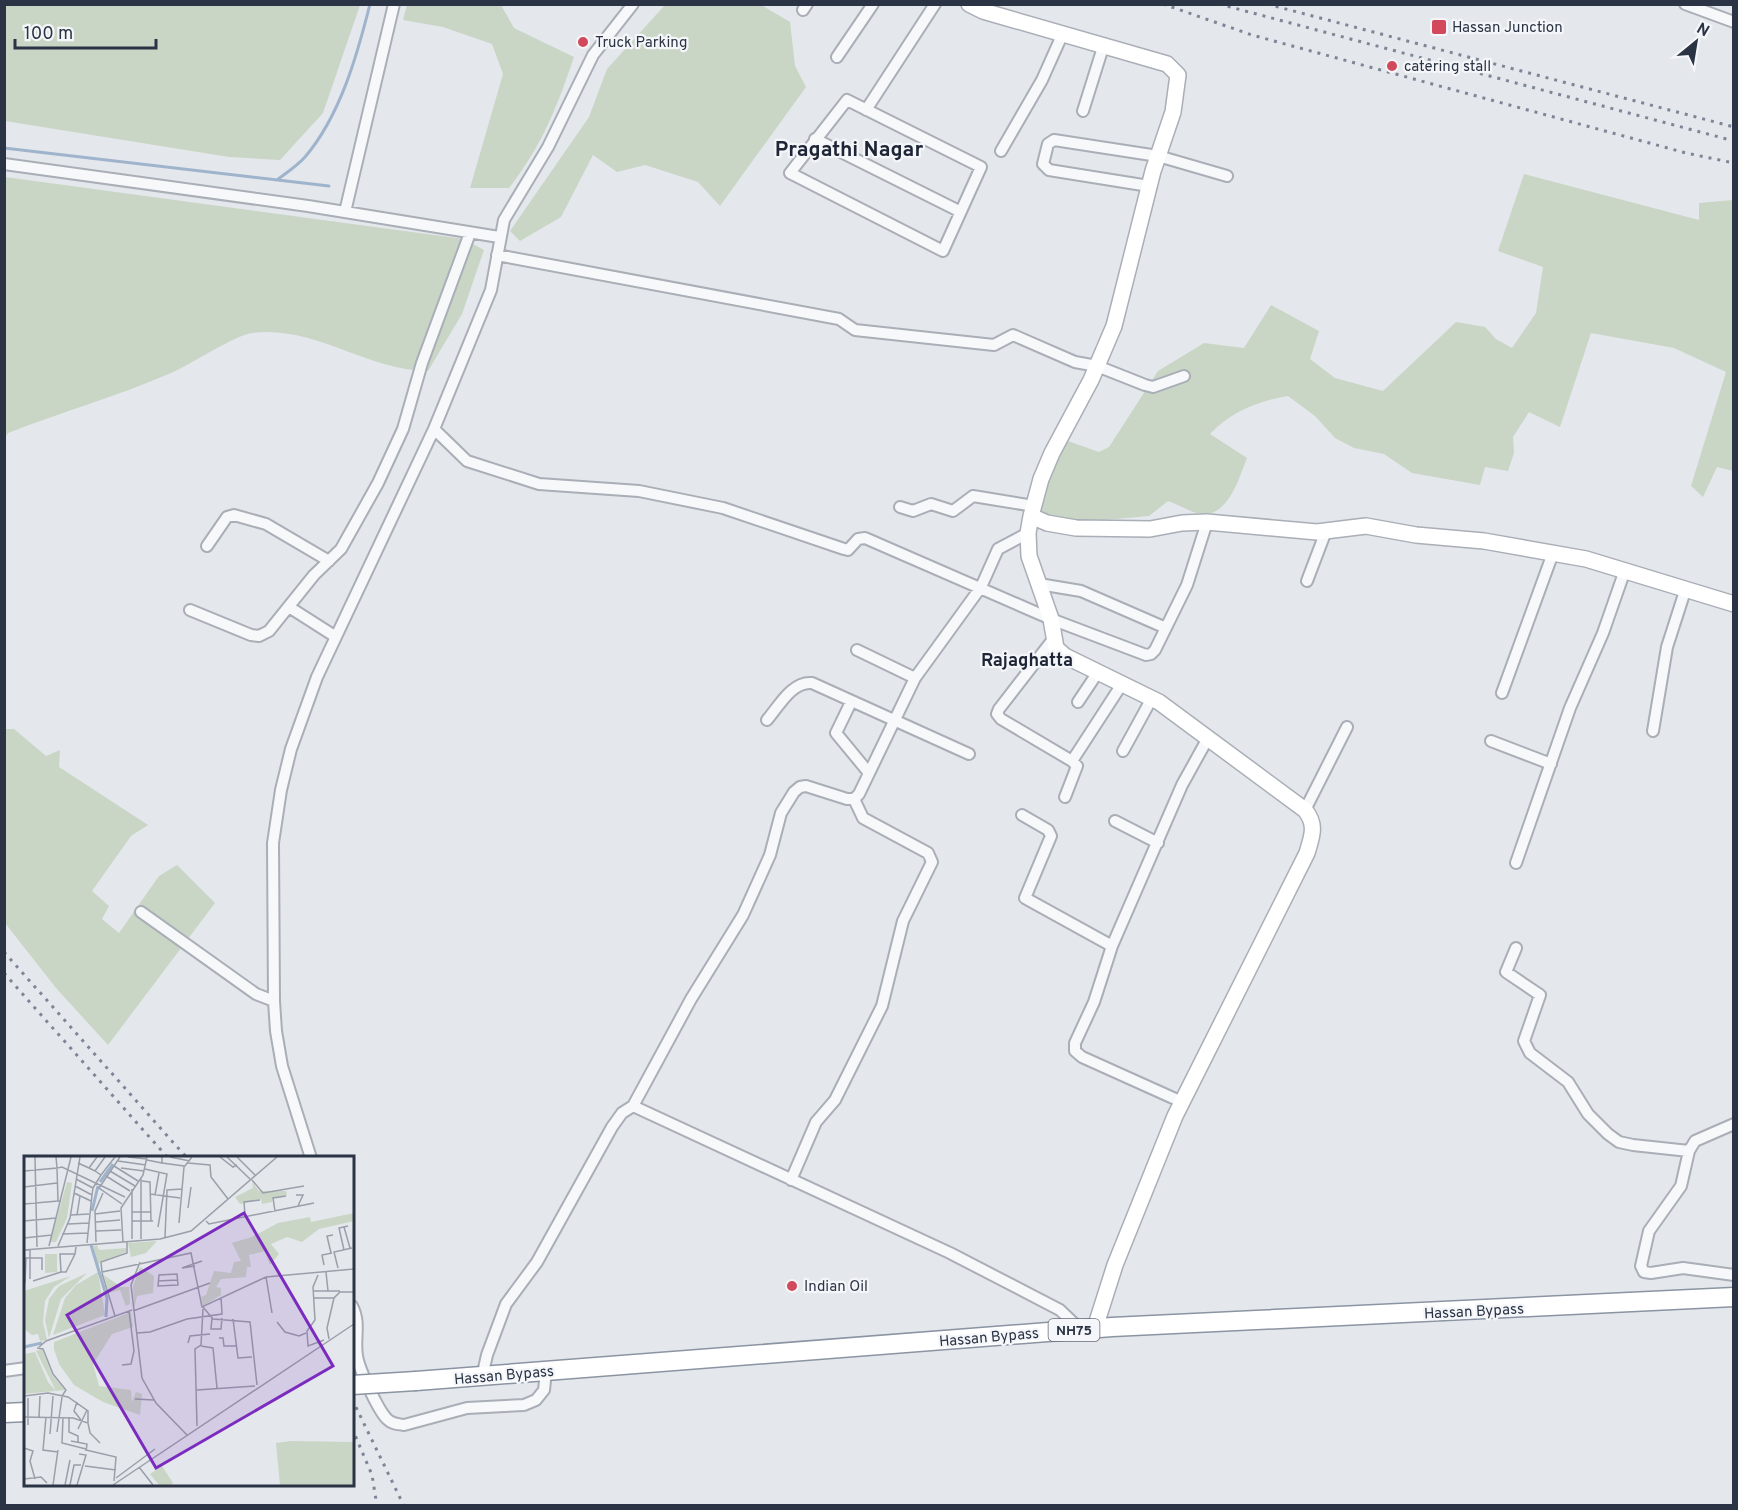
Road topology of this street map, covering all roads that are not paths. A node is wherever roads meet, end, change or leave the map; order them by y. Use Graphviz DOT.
graph roads {
  1 [pos="394,4"];
  2 [pos="633,4"];
  3 [pos="873,4"];
  4 [pos="935,4"];
  5 [pos="969,4"];
  6 [pos="1685,4"];
  7 [pos="1733,21"];
  8 [pos="1063,33"];
  9 [pos="1104,44"];
  10 [pos="837,57"];
  11 [pos="866,110"];
  12 [pos="1083,111"];
  13 [pos="815,139"];
  14 [pos="1001,151"];
  15 [pos="1158,156"];
  16 [pos="4,164"];
  17 [pos="1227,176"];
  18 [pos="1149,186"];
  19 [pos="345,212"];
  20 [pos="959,212"];
  21 [pos="470,232"];
  22 [pos="499,237"];
  23 [pos="497,255"];
  24 [pos="1097,366"];
  25 [pos="1184,376"];
  26 [pos="434,429"];
  27 [pos="900,507"];
  28 [pos="1032,511"];
  29 [pos="1207,522"];
  30 [pos="1326,531"];
  31 [pos="1028,533"];
  32 [pos="207,546"];
  33 [pos="1553,553"];
  34 [pos="329,561"];
  35 [pos="1625,570"];
  36 [pos="1307,581"];
  37 [pos="1039,584"];
  38 [pos="981,587"];
  39 [pos="1685,591"];
  40 [pos="1734,604"];
  41 [pos="289,607"];
  42 [pos="190,610"];
  43 [pos="1051,619"];
  44 [pos="1166,628"];
  45 [pos="336,637"];
  46 [pos="1054,638"];
  47 [pos="857,650"];
  48 [pos="1098,672"];
  49 [pos="915,678"];
  50 [pos="1122,684"];
  51 [pos="1502,693"];
  52 [pos="1152,698"];
  53 [pos="851,702"];
  54 [pos="1078,702"];
  55 [pos="894,719"];
  56 [pos="767,720"];
  57 [pos="1347,727"];
  58 [pos="1653,731"];
  59 [pos="1208,738"];
  60 [pos="1491,741"];
  61 [pos="1123,751"];
  62 [pos="969,754"];
  63 [pos="1072,761"];
  64 [pos="1551,764"];
  65 [pos="869,773"];
  66 [pos="1065,797"];
  67 [pos="854,799"];
  68 [pos="1305,810"];
  69 [pos="1022,815"];
  70 [pos="1115,821"];
  71 [pos="1158,843"];
  72 [pos="1516,863"];
  73 [pos="141,912"];
  74 [pos="1112,945"];
  75 [pos="1516,948"];
  76 [pos="274,1000"];
  77 [pos="1182,1102"];
  78 [pos="633,1106"];
  79 [pos="1734,1124"];
  80 [pos="1689,1151"];
  81 [pos="310,1156"];
  82 [pos="791,1180"];
  83 [pos="1734,1275"];
  84 [pos="1734,1297"];
  85 [pos="354,1311"];
  86 [pos="1087,1329"];
  87 [pos="24,1368"];
  88 [pos="4,1371"];
  89 [pos="546,1371"];
  90 [pos="482,1377"];
  91 [pos="354,1385"];
  92 [pos="24,1412"];
  93 [pos="4,1413"];
  1 -- 19 [label="street"];
  2 -- 22 [label="street"];
  3 -- 10 [label="street"];
  4 -- 11 [label="street"];
  5 -- 8 [label="street"];
  6 -- 7 [label="street"];
  8 -- 9 [label="street"];
  8 -- 14 [label="street"];
  9 -- 12 [label="street"];
  9 -- 15 [label="street"];
  11 -- 13 [label="street"];
  11 -- 20 [label="street"];
  13 -- 20 [label="street"];
  13 -- 20 [label="street"];
  15 -- 17 [label="street"];
  15 -- 18 [label="street"];
  15 -- 18 [label="street"];
  16 -- 19 [label="street"];
  18 -- 24 [label="street"];
  19 -- 21 [label="street"];
  21 -- 22 [label="street"];
  21 -- 34 [label="street"];
  22 -- 23 [label="street"];
  23 -- 24 [label="street"];
  23 -- 26 [label="street"];
  24 -- 25 [label="street"];
  24 -- 28 [label="street"];
  26 -- 38 [label="street"];
  26 -- 45 [label="street"];
  27 -- 28 [label="street"];
  28 -- 29 [label="street"];
  28 -- 31 [label="street"];
  29 -- 30 [label="street"];
  29 -- 44 [label="street"];
  30 -- 33 [label="street"];
  30 -- 36 [label="street"];
  31 -- 37 [label="street"];
  31 -- 38 [label="street"];
  32 -- 34 [label="street"];
  33 -- 35 [label="street"];
  33 -- 51 [label="street"];
  34 -- 41 [label="street"];
  35 -- 39 [label="street"];
  35 -- 64 [label="street"];
  37 -- 43 [label="street"];
  37 -- 44 [label="street"];
  38 -- 43 [label="street"];
  38 -- 49 [label="street"];
  39 -- 40 [label="street"];
  39 -- 58 [label="street"];
  41 -- 42 [label="street"];
  41 -- 45 [label="street"];
  43 -- 44 [label="street"];
  43 -- 46 [label="street"];
  45 -- 76 [label="street"];
  46 -- 48 [label="street"];
  46 -- 63 [label="street"];
  47 -- 49 [label="street"];
  48 -- 50 [label="street"];
  48 -- 54 [label="street"];
  49 -- 55 [label="street"];
  50 -- 52 [label="street"];
  50 -- 63 [label="street"];
  52 -- 59 [label="street"];
  52 -- 61 [label="street"];
  53 -- 55 [label="street"];
  53 -- 56 [label="street"];
  53 -- 65 [label="street"];
  55 -- 62 [label="street"];
  55 -- 65 [label="street"];
  57 -- 68 [label="street"];
  59 -- 68 [label="street"];
  59 -- 71 [label="street"];
  60 -- 64 [label="street"];
  63 -- 66 [label="street"];
  64 -- 72 [label="street"];
  65 -- 67 [label="street"];
  67 -- 78 [label="street"];
  67 -- 82 [label="street"];
  68 -- 77 [label="street"];
  69 -- 74 [label="street"];
  70 -- 71 [label="street"];
  71 -- 74 [label="street"];
  73 -- 76 [label="street"];
  74 -- 77 [label="street"];
  75 -- 80 [label="street"];
  76 -- 81 [label="street"];
  77 -- 86 [label="street"];
  78 -- 82 [label="street"];
  78 -- 90 [label="street"];
  79 -- 80 [label="street"];
  80 -- 83 [label="street"];
  82 -- 86 [label="street"];
  84 -- 86 [label="highway, Hassan Bypass / NH75"];
  85 -- 89 [label="street"];
  86 -- 89 [label="highway, Hassan Bypass / NH75"];
  87 -- 88 [label="street"];
  89 -- 90 [label="highway, Hassan Bypass / NH75"];
  90 -- 91 [label="highway, Hassan Bypass / NH75, bridge"];
  92 -- 93 [label="highway"];
}
